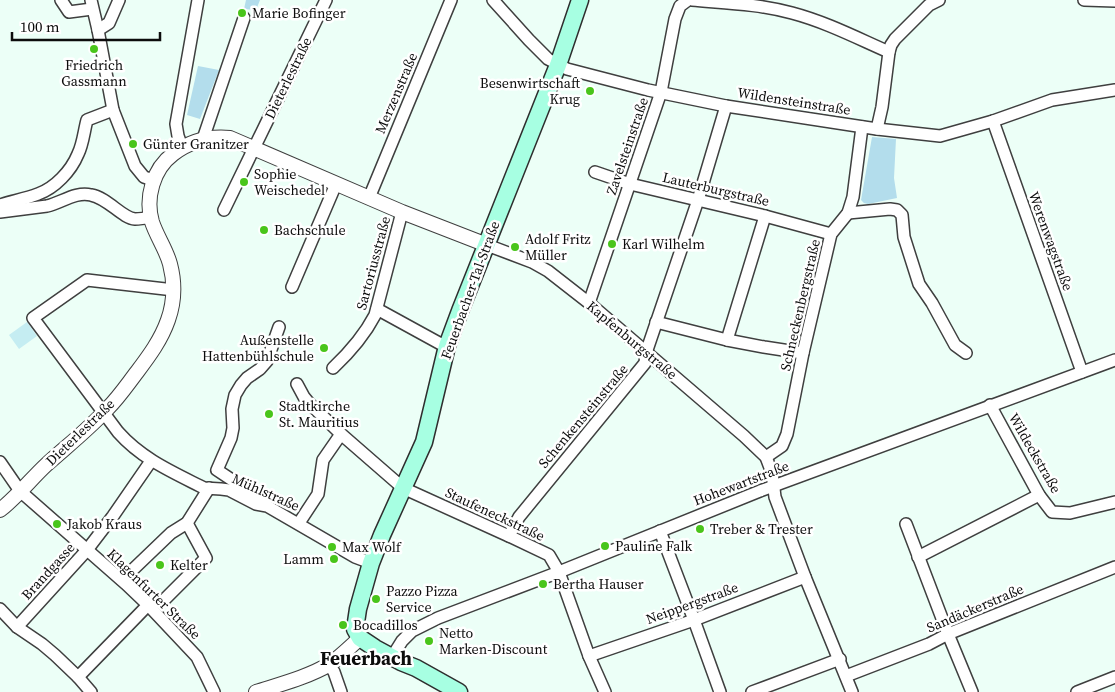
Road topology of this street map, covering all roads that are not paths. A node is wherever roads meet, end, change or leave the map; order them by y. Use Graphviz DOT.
graph roads {
  1 [pos="62,0"];
  2 [pos="119,0"];
  3 [pos="198,0"];
  4 [pos="326,0"];
  5 [pos="451,0"];
  6 [pos="493,0"];
  7 [pos="580,0"];
  8 [pos="690,0"];
  9 [pos="939,0"];
  10 [pos="1084,0"];
  11 [pos="1115,1"];
  12 [pos="92,5"];
  13 [pos="244,18"];
  14 [pos="98,30"];
  15 [pos="889,52"];
  16 [pos="558,65"];
  17 [pos="1115,90"];
  18 [pos="661,92"];
  19 [pos="726,106"];
  20 [pos="112,110"];
  21 [pos="992,121"];
  22 [pos="862,127"];
  23 [pos="877,129"];
  24 [pos="203,139"];
  25 [pos="182,147"];
  26 [pos="253,148"];
  27 [pos="595,172"];
  28 [pos="153,180"];
  29 [pos="336,184"];
  30 [pos="630,184"];
  31 [pos="369,198"];
  32 [pos="698,200"];
  33 [pos="0,205"];
  34 [pos="224,210"];
  35 [pos="0,212"];
  36 [pos="402,212"];
  37 [pos="848,214"];
  38 [pos="766,216"];
  39 [pos="151,217"];
  40 [pos="831,234"];
  41 [pos="487,244"];
  42 [pos="292,287"];
  43 [pos="174,290"];
  44 [pos="589,303"];
  45 [pos="377,309"];
  46 [pos="656,322"];
  47 [pos="279,327"];
  48 [pos="727,340"];
  49 [pos="447,346"];
  50 [pos="646,353"];
  51 [pos="803,353"];
  52 [pos="966,353"];
  53 [pos="1115,360"];
  54 [pos="333,368"];
  55 [pos="1082,372"];
  56 [pos="296,384"];
  57 [pos="990,405"];
  58 [pos="104,413"];
  59 [pos="341,434"];
  60 [pos="766,457"];
  61 [pos="151,461"];
  62 [pos="0,462"];
  63 [pos="773,486"];
  64 [pos="209,488"];
  65 [pos="403,488"];
  66 [pos="20,491"];
  67 [pos="1038,495"];
  68 [pos="1115,502"];
  69 [pos="267,506"];
  70 [pos="0,510"];
  71 [pos="187,523"];
  72 [pos="299,524"];
  73 [pos="906,524"];
  74 [pos="660,532"];
  75 [pos="509,536"];
  76 [pos="87,550"];
  77 [pos="918,557"];
  78 [pos="371,563"];
  79 [pos="1115,567"];
  80 [pos="560,572"];
  81 [pos="805,576"];
  82 [pos="122,580"];
  83 [pos="148,604"];
  84 [pos="0,609"];
  85 [pos="694,620"];
  86 [pos="18,627"];
  87 [pos="948,634"];
  88 [pos="360,638"];
  89 [pos="589,656"];
  90 [pos="392,657"];
  91 [pos="840,660"];
  92 [pos="329,664"];
  93 [pos="846,676"];
  94 [pos="78,677"];
  95 [pos="1115,677"];
  96 [pos="92,692"];
  97 [pos="214,692"];
  98 [pos="256,692"];
  99 [pos="341,692"];
  100 [pos="459,692"];
  101 [pos="605,692"];
  102 [pos="720,692"];
  103 [pos="752,692"];
  104 [pos="852,692"];
  105 [pos="972,692"];
  106 [pos="1077,692"];
  1 -- 12 [label="street"];
  2 -- 14 [label="street"];
  3 -- 25 [label="street"];
  4 -- 26 [label="street, Dieterlestraße"];
  5 -- 31 [label="street, Merzenstraße"];
  6 -- 16 [label="street, Wildensteinstraße"];
  7 -- 16 [label="main road, Feuerbacher-Tal-Straße"];
  8 -- 15 [label="street, Zavelsteinstraße"];
  8 -- 18 [label="street, Zavelsteinstraße"];
  9 -- 15 [label="street"];
  10 -- 11 [label="street"];
  12 -- 14 [label="street"];
  13 -- 24 [label="street"];
  14 -- 20 [label="street"];
  15 -- 23 [label="street"];
  16 -- 18 [label="street, Wildensteinstraße"];
  16 -- 41 [label="main road, Feuerbacher-Tal-Straße"];
  17 -- 21 [label="street, Wildensteinstraße"];
  18 -- 19 [label="street, Wildensteinstraße"];
  18 -- 30 [label="street, Zavelsteinstraße"];
  19 -- 22 [label="street, Wildensteinstraße"];
  19 -- 32 [label="street, Schenkensteinstraße"];
  20 -- 28 [label="street"];
  20 -- 33 [label="street"];
  21 -- 23 [label="street, Wildensteinstraße"];
  21 -- 55 [label="street, Werenwagstraße"];
  22 -- 23 [label="street, Wildensteinstraße"];
  22 -- 37 [label="street, Schneckenbergstraße"];
  24 -- 25 [label="street, Kapfenburgstraße"];
  24 -- 26 [label="street, Kapfenburgstraße"];
  25 -- 28 [label="street"];
  26 -- 29 [label="street, Kapfenburgstraße"];
  26 -- 34 [label="street, Dieterlestraße"];
  27 -- 30 [label="street, Lauterburgstraße"];
  28 -- 39 [label="street"];
  29 -- 31 [label="street, Kapfenburgstraße"];
  29 -- 42 [label="street"];
  30 -- 32 [label="street, Lauterburgstraße"];
  30 -- 44 [label="street, Zavelsteinstraße"];
  31 -- 36 [label="street, Kapfenburgstraße"];
  32 -- 38 [label="street, Lauterburgstraße"];
  32 -- 46 [label="street, Schenkensteinstraße"];
  35 -- 39 [label="street"];
  36 -- 41 [label="street, Kapfenburgstraße"];
  36 -- 45 [label="street, Sartoriusstraße"];
  37 -- 40 [label="street, Schneckenbergstraße"];
  37 -- 52 [label="street"];
  38 -- 40 [label="street, Lauterburgstraße"];
  38 -- 48 [label="street"];
  39 -- 43 [label="street, Dieterlestraße"];
  40 -- 51 [label="street, Schneckenbergstraße"];
  41 -- 44 [label="street, Kapfenburgstraße"];
  41 -- 49 [label="main road, Feuerbacher-Tal-Straße"];
  43 -- 58 [label="street, Dieterlestraße"];
  43 -- 58 [label="street, Mühlstraße"];
  44 -- 50 [label="street, Kapfenburgstraße"];
  45 -- 49 [label="street"];
  45 -- 54 [label="street, Sartoriusstraße"];
  46 -- 48 [label="street"];
  46 -- 50 [label="street, Schenkensteinstraße"];
  47 -- 69 [label="street"];
  48 -- 51 [label="street"];
  49 -- 65 [label="main road, Feuerbacher-Tal-Straße"];
  50 -- 60 [label="street, Kapfenburgstraße"];
  50 -- 75 [label="street, Schenkensteinstraße"];
  51 -- 60 [label="street, Schneckenbergstraße"];
  53 -- 55 [label="street, Hohewartstraße"];
  55 -- 57 [label="street, Hohewartstraße"];
  56 -- 59 [label="street, Staufeneckstraße"];
  57 -- 63 [label="street, Hohewartstraße"];
  57 -- 67 [label="street, Wildeckstraße"];
  58 -- 61 [label="street, Mühlstraße"];
  58 -- 66 [label="street, Dieterlestraße"];
  59 -- 65 [label="street, Staufeneckstraße"];
  59 -- 72 [label="street"];
  60 -- 63 [label="street"];
  61 -- 64 [label="street, Mühlstraße"];
  61 -- 76 [label="street, Brandgasse"];
  62 -- 66 [label="street, Klagenfurter Straße"];
  63 -- 74 [label="street, Hohewartstraße"];
  63 -- 81 [label="street"];
  64 -- 69 [label="street, Mühlstraße"];
  64 -- 71 [label="street"];
  65 -- 75 [label="street, Staufeneckstraße"];
  65 -- 78 [label="main road, Feuerbacher-Tal-Straße"];
  66 -- 70 [label="street, Dieterlestraße"];
  66 -- 76 [label="street, Klagenfurter Straße"];
  67 -- 68 [label="street, Wildeckstraße"];
  67 -- 77 [label="street"];
  69 -- 72 [label="street, Mühlstraße"];
  71 -- 82 [label="street"];
  71 -- 83 [label="street"];
  72 -- 78 [label="street, Mühlstraße"];
  73 -- 77 [label="street"];
  74 -- 80 [label="street, Hohewartstraße"];
  74 -- 85 [label="street"];
  75 -- 80 [label="street, Staufeneckstraße"];
  76 -- 82 [label="street, Klagenfurter Straße"];
  76 -- 86 [label="street, Brandgasse"];
  77 -- 87 [label="street"];
  78 -- 88 [label="main road, Feuerbacher-Tal-Straße"];
  79 -- 87 [label="street, Sandäckerstraße"];
  80 -- 89 [label="street, Staufeneckstraße"];
  80 -- 90 [label="street, Hohewartstraße"];
  81 -- 85 [label="street, Neippergstraße"];
  81 -- 91 [label="street"];
  82 -- 83 [label="street, Klagenfurter Straße"];
  83 -- 94 [label="street"];
  83 -- 97 [label="street, Klagenfurter Straße"];
  84 -- 86 [label="street"];
  85 -- 89 [label="street, Neippergstraße"];
  85 -- 102 [label="street"];
  86 -- 94 [label="street"];
  87 -- 93 [label="street, Sandäckerstraße"];
  87 -- 105 [label="street"];
  88 -- 90 [label="main road"];
  88 -- 92 [label="street"];
  89 -- 101 [label="street, Staufeneckstraße"];
  90 -- 100 [label="main road"];
  91 -- 93 [label="street"];
  91 -- 103 [label="street"];
  92 -- 98 [label="street"];
  92 -- 99 [label="street"];
  93 -- 104 [label="street"];
  94 -- 96 [label="street"];
  95 -- 106 [label="street"];
}
